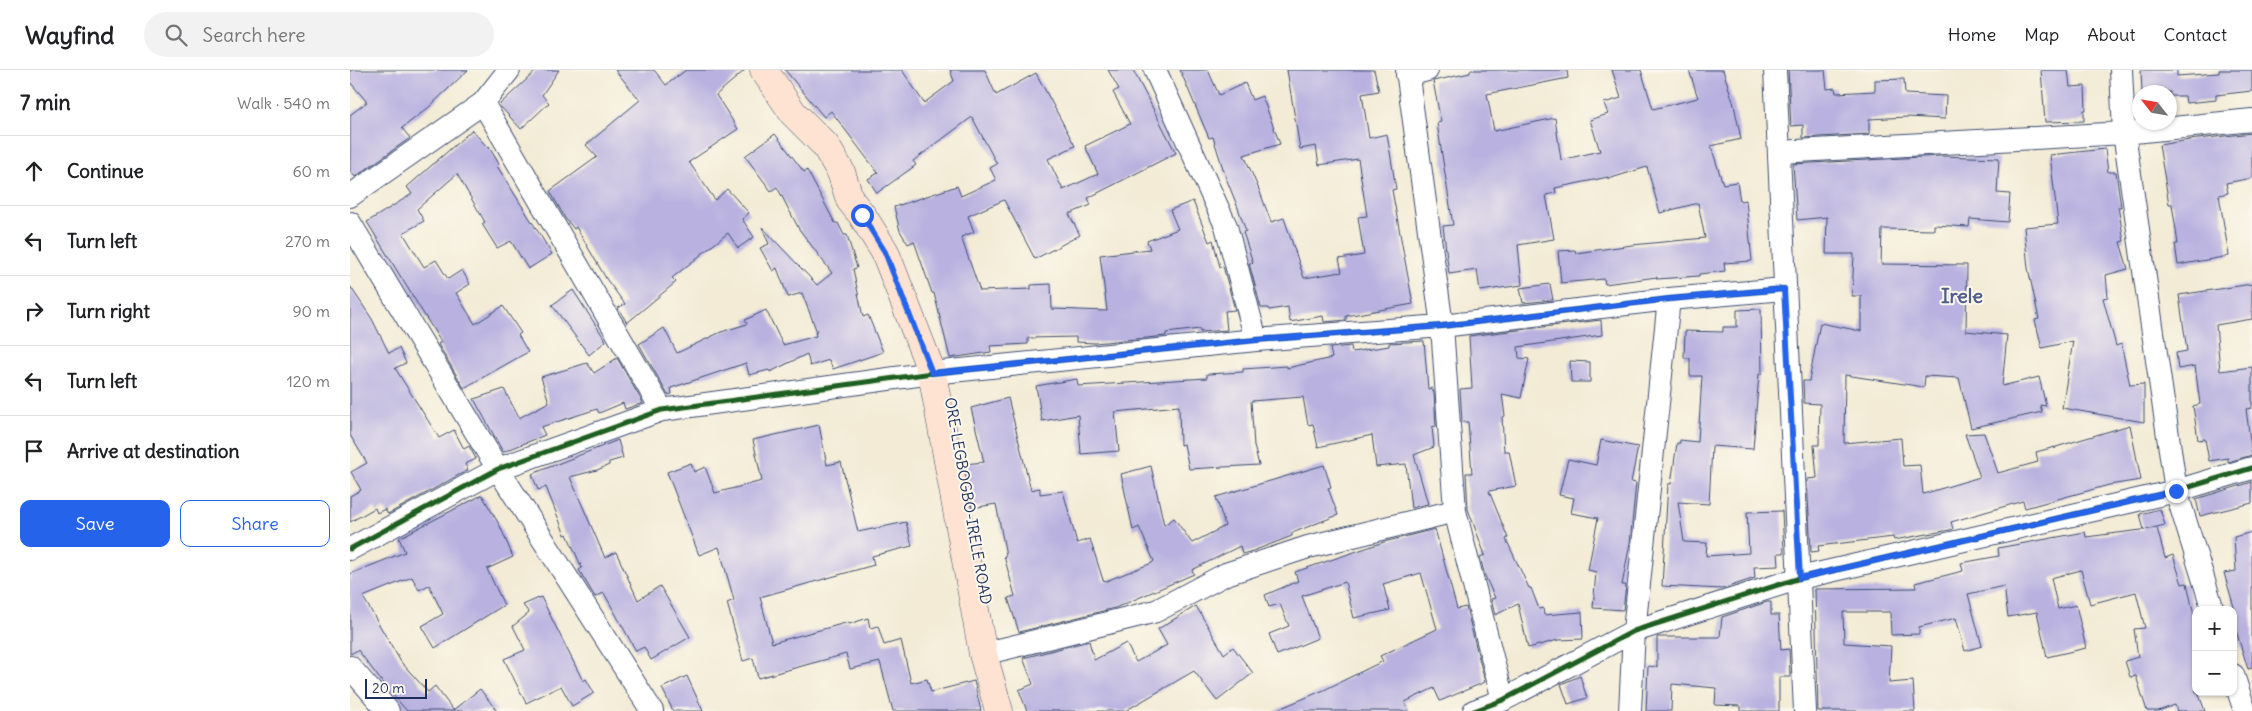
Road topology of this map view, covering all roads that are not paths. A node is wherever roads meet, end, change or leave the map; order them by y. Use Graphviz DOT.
graph roads {
  1 [pos="509,70"];
  2 [pos="764,70"];
  3 [pos="1155,70"];
  4 [pos="1775,70"];
  5 [pos="2120,70"];
  6 [pos="1413,72"];
  7 [pos="483,103"];
  8 [pos="2252,120"];
  9 [pos="2124,133"];
  10 [pos="1779,152"];
  11 [pos="350,196"];
  12 [pos="350,223"];
  13 [pos="1784,289"];
  14 [pos="1669,299"];
  15 [pos="1442,326"];
  16 [pos="1256,340"];
  17 [pos="932,373"];
  18 [pos="662,410"];
  19 [pos="2252,468"];
  20 [pos="498,469"];
  21 [pos="2176,491"];
  22 [pos="1455,511"];
  23 [pos="350,549"];
  24 [pos="1800,578"];
  25 [pos="2212,606"];
  26 [pos="1634,631"];
  27 [pos="983,654"];
  28 [pos="350,667"];
  29 [pos="2237,686"];
  30 [pos="1503,700"];
  31 [pos="388,711"];
  32 [pos="652,711"];
  33 [pos="999,711"];
  34 [pos="1474,711"];
  35 [pos="1630,711"];
  36 [pos="1804,711"];
  37 [pos="2245,711"];
  1 -- 7 [label="street"];
  2 -- 17 [label="main road, ORE-LEGBOGBO-IRELE ROAD"];
  3 -- 16 [label="street"];
  4 -- 10 [label="street"];
  5 -- 9 [label="street"];
  6 -- 15 [label="street"];
  7 -- 11 [label="street"];
  7 -- 18 [label="street"];
  8 -- 9 [label="street"];
  9 -- 10 [label="street"];
  9 -- 21 [label="street"];
  10 -- 13 [label="street"];
  12 -- 20 [label="street"];
  13 -- 14 [label="street"];
  13 -- 24 [label="street"];
  14 -- 15 [label="street"];
  14 -- 26 [label="street"];
  15 -- 16 [label="street"];
  15 -- 22 [label="street"];
  16 -- 17 [label="street"];
  17 -- 18 [label="street"];
  17 -- 27 [label="main road, ORE-LEGBOGBO-IRELE ROAD"];
  18 -- 20 [label="street"];
  19 -- 21 [label="street"];
  20 -- 23 [label="street"];
  20 -- 32 [label="street"];
  21 -- 24 [label="street"];
  21 -- 25 [label="street"];
  22 -- 27 [label="street"];
  22 -- 30 [label="street"];
  24 -- 26 [label="street"];
  24 -- 36 [label="street"];
  26 -- 30 [label="street"];
  26 -- 35 [label="street"];
  27 -- 33 [label="main road, ORE-LEGBOGBO-IRELE ROAD"];
  28 -- 31 [label="street"];
  29 -- 37 [label="street"];
  30 -- 34 [label="street"];
}
